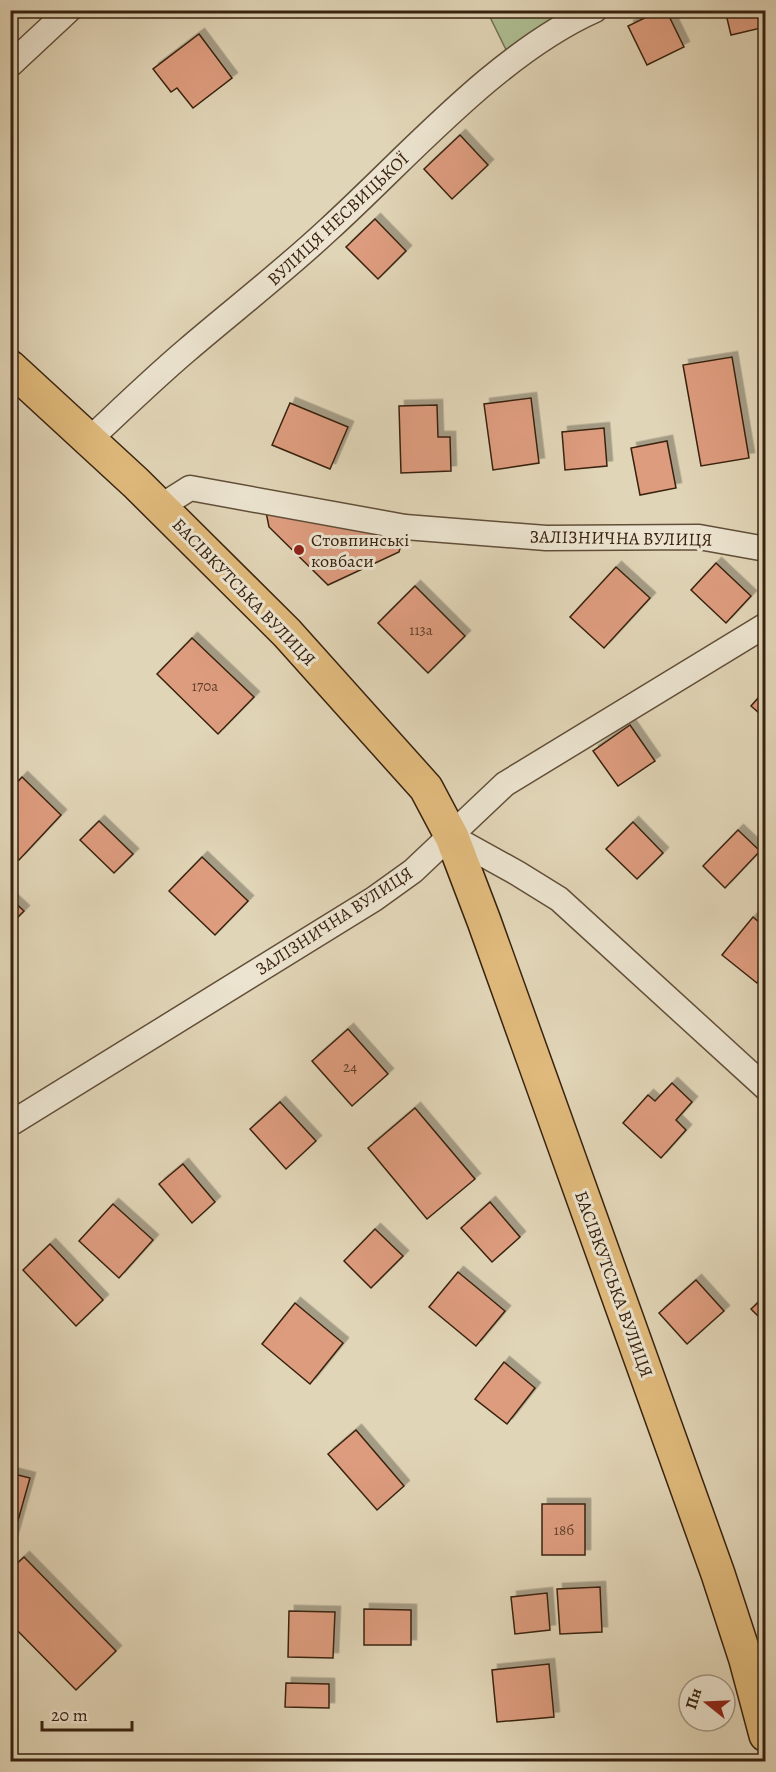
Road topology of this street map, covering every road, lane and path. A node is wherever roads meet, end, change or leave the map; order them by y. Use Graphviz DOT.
graph roads {
  1 [pos="69,10"];
  2 [pos="595,10"];
  3 [pos="10,65"];
  4 [pos="10,367"];
  5 [pos="90,439"];
  6 [pos="160,507"];
  7 [pos="765,549"];
  8 [pos="765,625"];
  9 [pos="452,837"];
  10 [pos="765,1088"];
  11 [pos="10,1124"];
  12 [pos="765,1735"];
  1 -- 3 [label="street"];
  2 -- 5 [label="street, ВУЛИЦЯ НЕСВИЦЬКОЇ"];
  4 -- 5 [label="main road, БАСІВКУТСЬКА ВУЛИЦЯ"];
  5 -- 6 [label="main road, БАСІВКУТСЬКА ВУЛИЦЯ"];
  6 -- 7 [label="street, ЗАЛІЗНИЧНА ВУЛИЦЯ"];
  6 -- 9 [label="main road, БАСІВКУТСЬКА ВУЛИЦЯ"];
  8 -- 9 [label="street, ЗАЛІЗНИЧНА ВУЛИЦЯ"];
  9 -- 10 [label="street"];
  9 -- 11 [label="street, ЗАЛІЗНИЧНА ВУЛИЦЯ"];
  9 -- 12 [label="main road, БАСІВКУТСЬКА ВУЛИЦЯ"];
}
